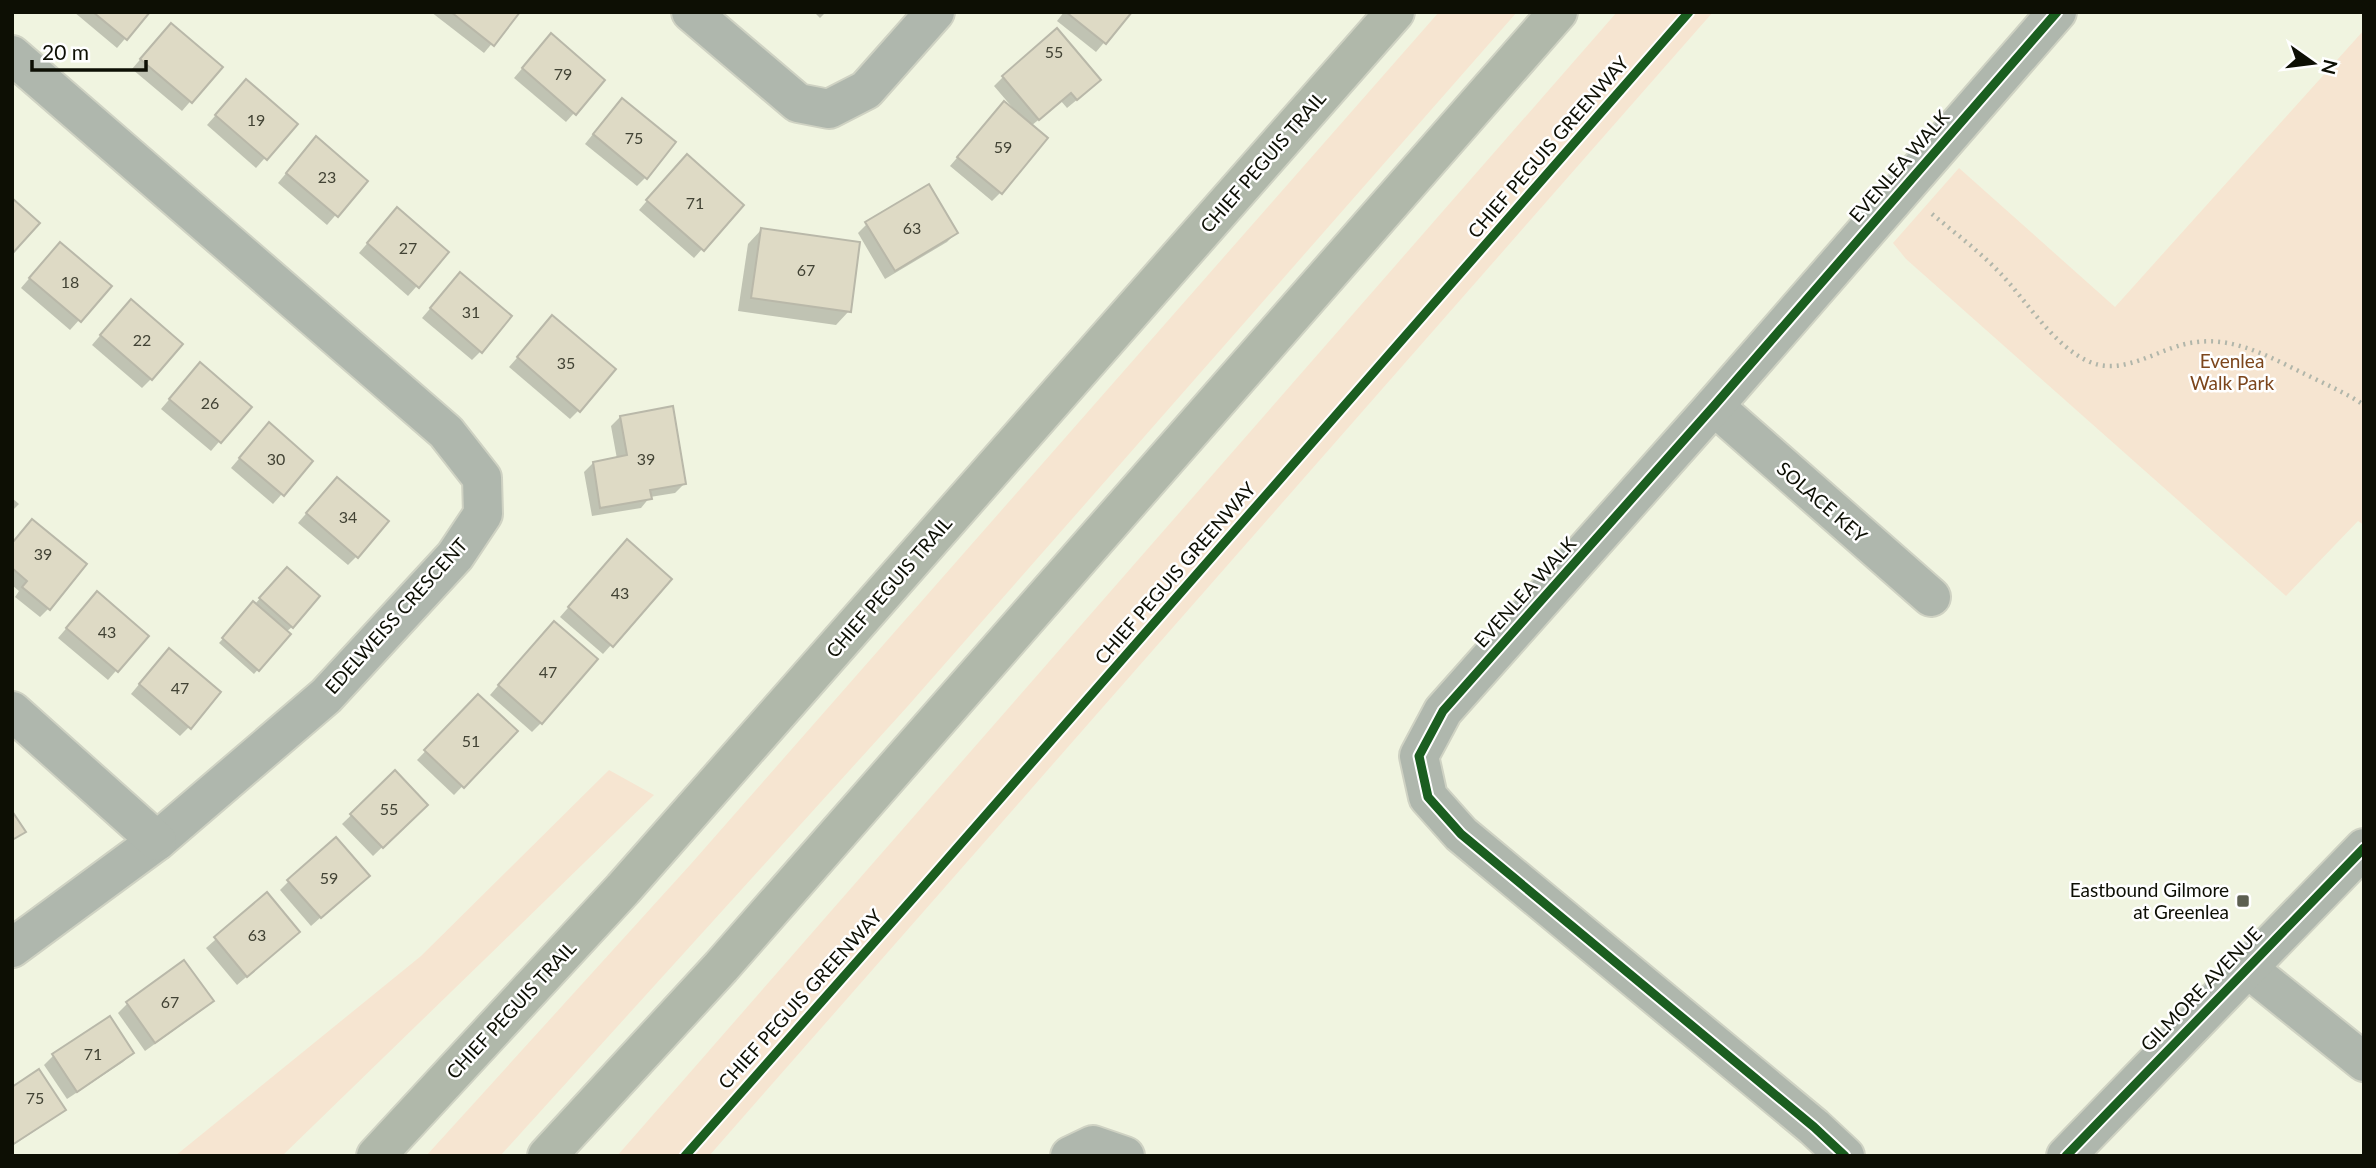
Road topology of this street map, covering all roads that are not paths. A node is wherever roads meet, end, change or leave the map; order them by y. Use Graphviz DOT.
graph roads {
  1 [pos="691,12"];
  2 [pos="934,12"];
  3 [pos="1395,12"];
  4 [pos="1558,12"];
  5 [pos="2057,12"];
  6 [pos="12,55"];
  7 [pos="1714,406"];
  8 [pos="1931,597"];
  9 [pos="12,711"];
  10 [pos="157,841"];
  11 [pos="2364,848"];
  12 [pos="12,948"];
  13 [pos="2246,967"];
  14 [pos="2364,1062"];
  15 [pos="376,1156"];
  16 [pos="547,1156"];
  17 [pos="1070,1156"];
  18 [pos="1125,1156"];
  19 [pos="1845,1156"];
  20 [pos="2066,1156"];
  1 -- 2 [label="street"];
  3 -- 15 [label="main road, CHIEF PEGUIS TRAIL"];
  4 -- 16 [label="main road"];
  5 -- 7 [label="street, EVENLEA WALK"];
  6 -- 10 [label="street, EDELWEISS CRESCENT"];
  7 -- 8 [label="street, SOLACE KEY"];
  7 -- 19 [label="street, EVENLEA WALK"];
  9 -- 10 [label="street"];
  10 -- 12 [label="street, EDELWEISS CRESCENT"];
  11 -- 13 [label="street, GILMORE AVENUE"];
  13 -- 14 [label="street"];
  13 -- 20 [label="street, GILMORE AVENUE"];
  17 -- 18 [label="street"];
}
